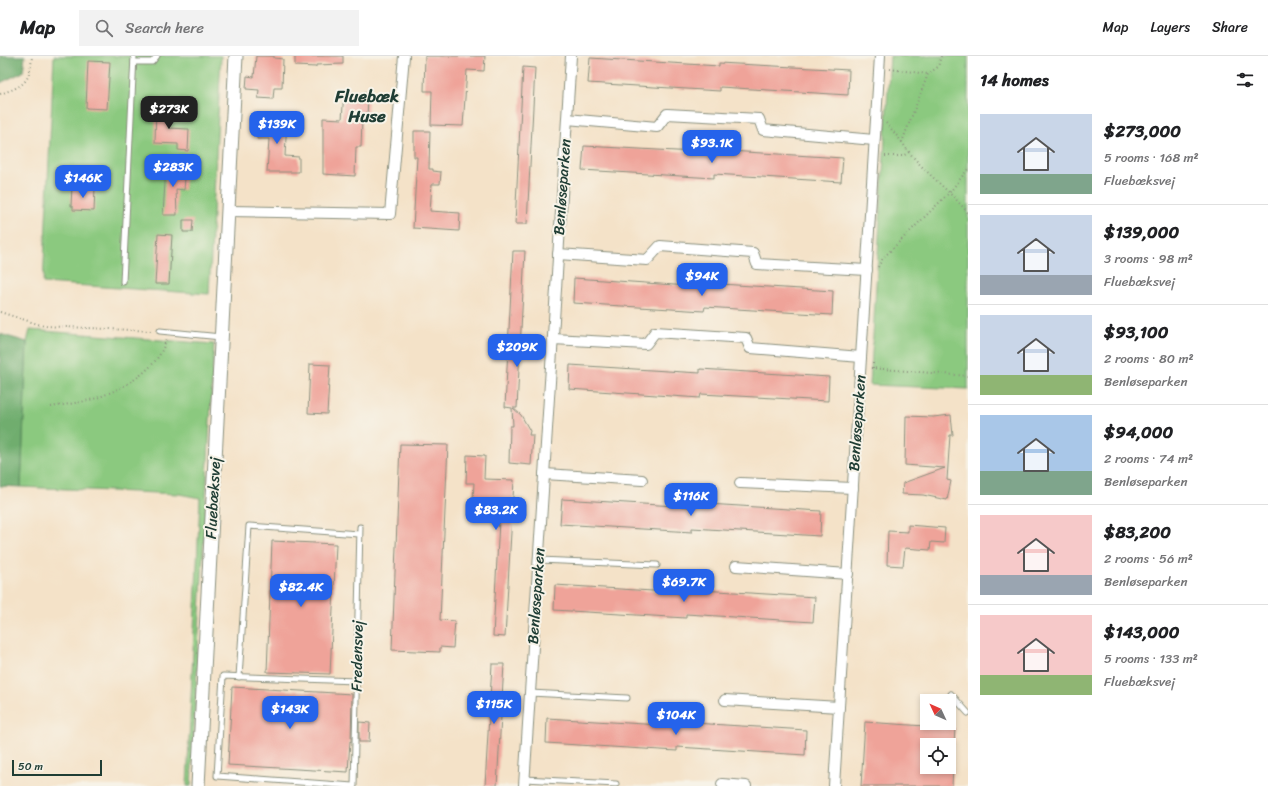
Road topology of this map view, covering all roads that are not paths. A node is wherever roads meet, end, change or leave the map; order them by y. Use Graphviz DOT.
graph roads {
  1 [pos="134,56"];
  2 [pos="157,56"];
  3 [pos="236,56"];
  4 [pos="404,56"];
  5 [pos="571,56"];
  6 [pos="880,56"];
  7 [pos="134,62"];
  8 [pos="567,119"];
  9 [pos="874,140"];
  10 [pos="228,211"];
  11 [pos="558,254"];
  12 [pos="872,269"];
  13 [pos="123,282"];
  14 [pos="163,331"];
  15 [pos="222,337"];
  16 [pos="553,339"];
  17 [pos="861,362"];
  18 [pos="544,474"];
  19 [pos="642,480"];
  20 [pos="740,483"];
  21 [pos="853,488"];
  22 [pos="360,527"];
  23 [pos="359,534"];
  24 [pos="538,560"];
  25 [pos="658,565"];
  26 [pos="736,566"];
  27 [pos="848,574"];
  28 [pos="239,677"];
  29 [pos="356,681"];
  30 [pos="530,693"];
  31 [pos="626,698"];
  32 [pos="725,700"];
  33 [pos="956,700"];
  34 [pos="839,707"];
  35 [pos="968,713"];
  36 [pos="524,783"];
  37 [pos="616,784"];
  38 [pos="722,784"];
  39 [pos="198,786"];
  40 [pos="353,786"];
  41 [pos="746,786"];
  42 [pos="834,786"];
  1 -- 7 [label="lane"];
  2 -- 7 [label="lane"];
  3 -- 10 [label="street, Fluebæksvej"];
  4 -- 10 [label="street"];
  5 -- 8 [label="street, Benløseparken"];
  6 -- 9 [label="street, Benløseparken"];
  7 -- 13 [label="lane"];
  8 -- 9 [label="street, Benløseparken"];
  8 -- 11 [label="street, Benløseparken"];
  9 -- 12 [label="street, Benløseparken"];
  10 -- 15 [label="street, Fluebæksvej"];
  11 -- 12 [label="street, Benløseparken"];
  11 -- 16 [label="street, Benløseparken"];
  12 -- 17 [label="street, Benløseparken"];
  14 -- 15 [label="lane"];
  15 -- 39 [label="street, Fluebæksvej"];
  16 -- 17 [label="street, Benløseparken"];
  16 -- 18 [label="street, Benløseparken"];
  17 -- 21 [label="street, Benløseparken"];
  18 -- 19 [label="street"];
  18 -- 24 [label="street, Benløseparken"];
  20 -- 21 [label="street, Benløseparken"];
  21 -- 27 [label="street, Benløseparken"];
  22 -- 23 [label="lane, Fredensvej"];
  23 -- 28 [label="lane"];
  23 -- 29 [label="lane, Fredensvej"];
  24 -- 25 [label="lane"];
  24 -- 30 [label="street, Benløseparken"];
  26 -- 27 [label="street"];
  27 -- 34 [label="street, Benløseparken"];
  28 -- 29 [label="lane"];
  28 -- 40 [label="lane"];
  29 -- 40 [label="lane, Fredensvej"];
  30 -- 31 [label="lane"];
  30 -- 36 [label="street, Benløseparken"];
  32 -- 34 [label="street"];
  33 -- 35 [label="lane"];
  34 -- 42 [label="street, Benløseparken"];
  36 -- 37 [label="lane, Benløseparken"];
  38 -- 41 [label="street"];
}
